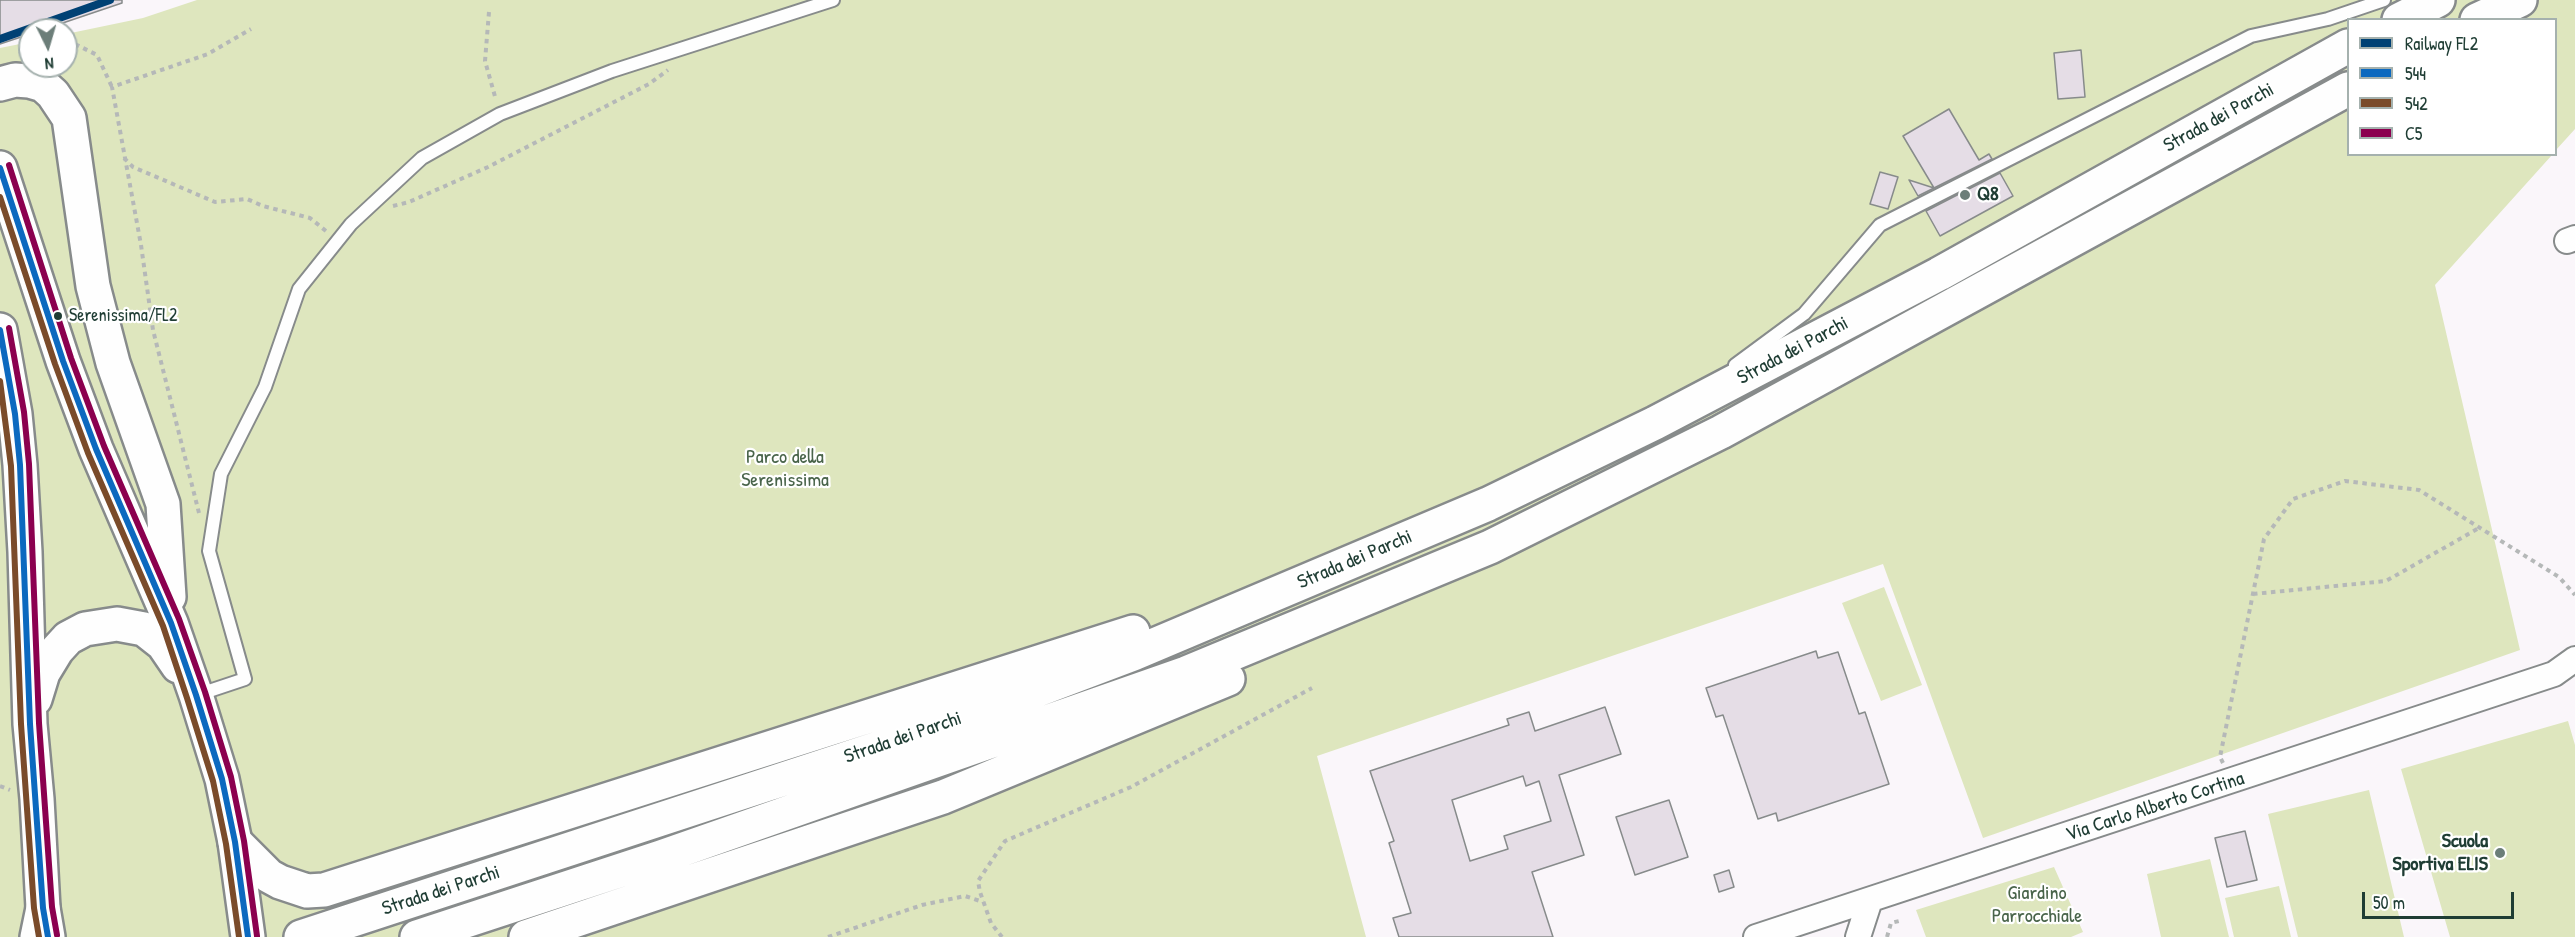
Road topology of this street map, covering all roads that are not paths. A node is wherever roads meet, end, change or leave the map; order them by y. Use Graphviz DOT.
graph roads {
  1 [pos="833,0"];
  2 [pos="2384,0"];
  3 [pos="2439,0"];
  4 [pos="2520,0"];
  5 [pos="2403,18"];
  6 [pos="2481,18"];
  7 [pos="2347,47"];
  8 [pos="0,84"];
  9 [pos="2347,90"];
  10 [pos="0,168"];
  11 [pos="0,330"];
  12 [pos="1656,423"];
  13 [pos="0,436"];
  14 [pos="23,504"];
  15 [pos="1490,547"];
  16 [pos="1323,573"];
  17 [pos="171,623"];
  18 [pos="2575,660"];
  19 [pos="2565,674"];
  20 [pos="196,695"];
  21 [pos="30,724"];
  22 [pos="234,842"];
  23 [pos="1870,900"];
  24 [pos="42,927"];
  25 [pos="248,937"];
  26 [pos="301,937"];
  27 [pos="417,937"];
  28 [pos="526,937"];
  29 [pos="1756,937"];
  30 [pos="1858,937"];
  1 -- 20 [label="lane"];
  2 -- 12 [label="lane"];
  3 -- 5 [label="main road"];
  4 -- 6 [label="main road"];
  7 -- 12 [label="main road, Strada dei Parchi"];
  8 -- 17 [label="main road"];
  9 -- 15 [label="main road, Strada dei Parchi"];
  10 -- 17 [label="main road"];
  11 -- 14 [label="main road"];
  12 -- 16 [label="main road, Strada dei Parchi"];
  13 -- 14 [label="main road"];
  14 -- 21 [label="main road"];
  15 -- 27 [label="main road, Strada dei Parchi"];
  15 -- 28 [label="main road"];
  16 -- 22 [label="main road"];
  16 -- 26 [label="main road, Strada dei Parchi"];
  17 -- 20 [label="main road"];
  18 -- 19 [label="street, Via Carlo Alberto Cortina"];
  19 -- 23 [label="street, Via Carlo Alberto Cortina"];
  20 -- 21 [label="main road"];
  20 -- 22 [label="main road"];
  21 -- 24 [label="main road"];
  22 -- 25 [label="main road"];
  23 -- 29 [label="street, Via Carlo Alberto Cortina"];
  23 -- 30 [label="street"];
}
